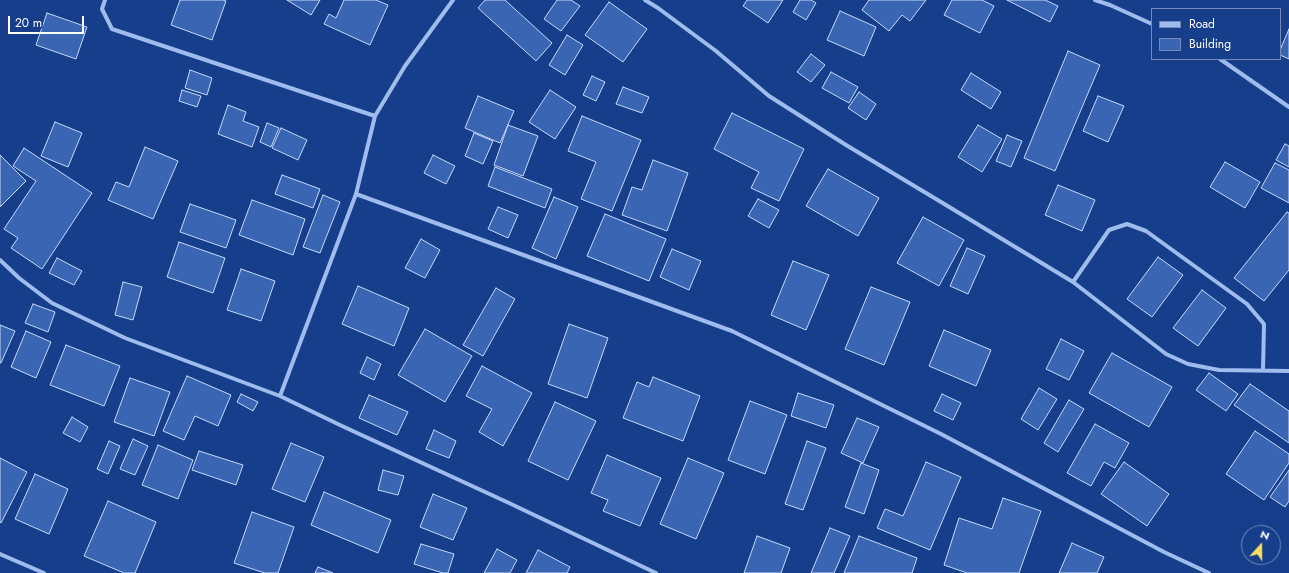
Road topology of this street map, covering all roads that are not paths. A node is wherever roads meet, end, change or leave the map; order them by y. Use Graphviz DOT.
graph roads {
  1 [pos="105,0"];
  2 [pos="453,0"];
  3 [pos="645,0"];
  4 [pos="1095,0"];
  5 [pos="1151,24"];
  6 [pos="1221,60"];
  7 [pos="1289,107"];
  8 [pos="376,116"];
  9 [pos="356,194"];
  10 [pos="0,260"];
  11 [pos="1073,282"];
  12 [pos="1263,370"];
  13 [pos="1289,371"];
  14 [pos="280,396"];
  15 [pos="0,554"];
  16 [pos="44,573"];
  17 [pos="656,573"];
  18 [pos="1209,573"];
  1 -- 8 [label="street"];
  2 -- 8 [label="street"];
  3 -- 11 [label="street"];
  4 -- 5 [label="street"];
  6 -- 7 [label="street"];
  8 -- 9 [label="street"];
  9 -- 14 [label="street"];
  9 -- 18 [label="street"];
  10 -- 14 [label="street"];
  11 -- 12 [label="street"];
  11 -- 12 [label="street"];
  12 -- 13 [label="street"];
  14 -- 17 [label="street"];
  15 -- 16 [label="street"];
}
